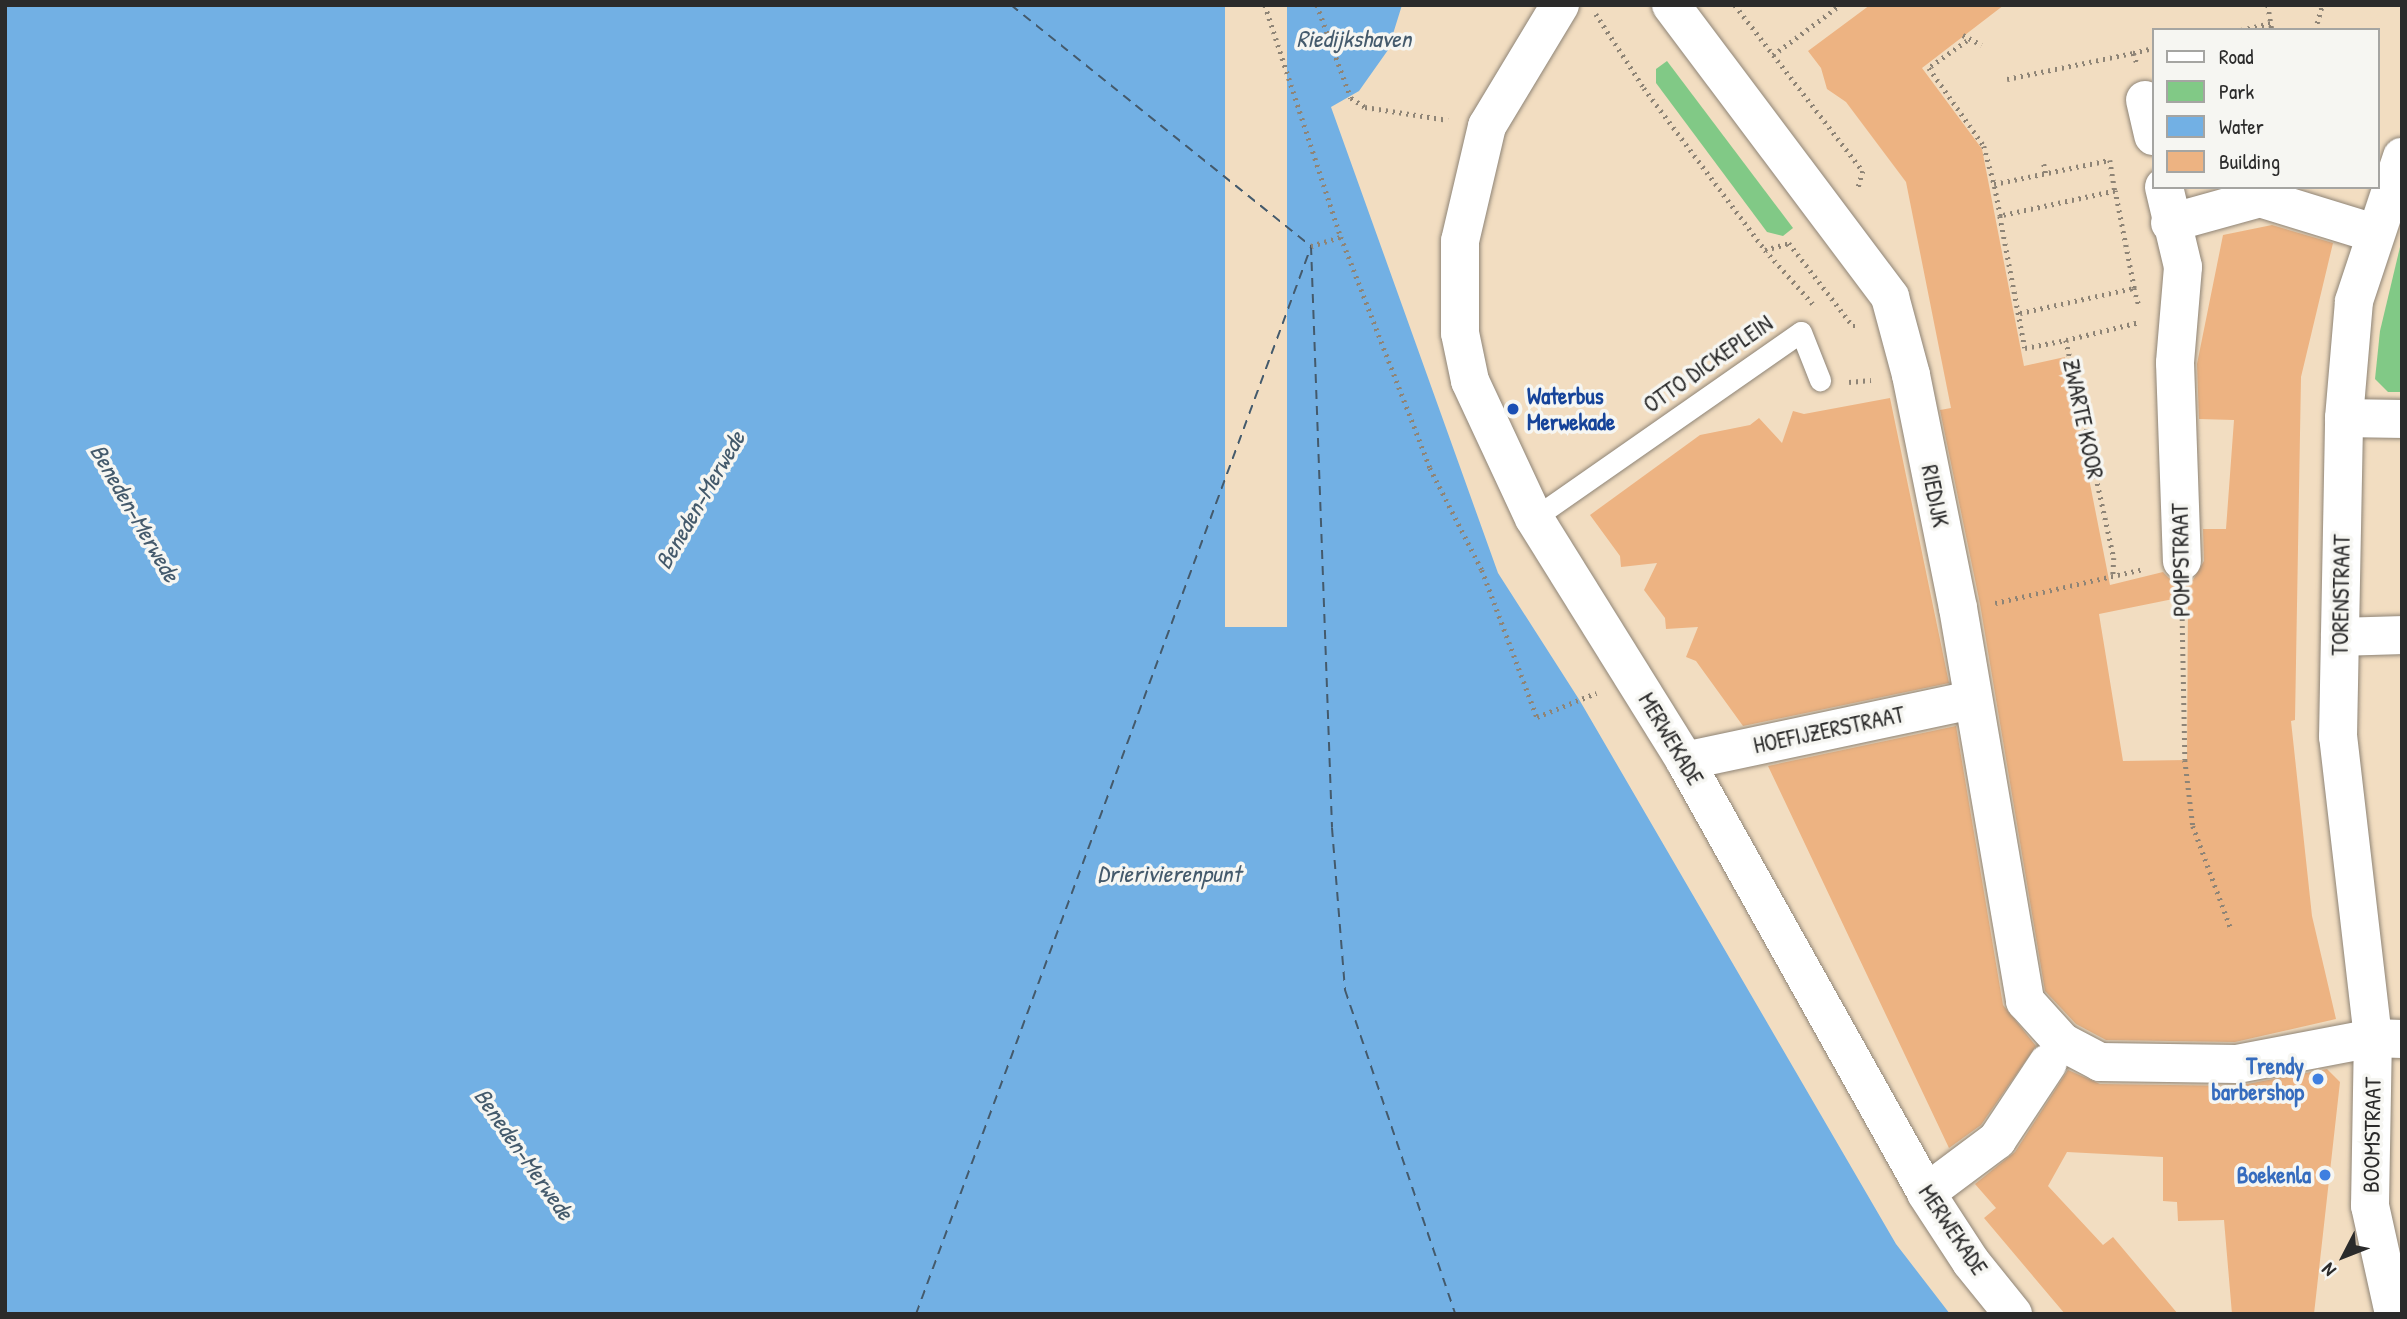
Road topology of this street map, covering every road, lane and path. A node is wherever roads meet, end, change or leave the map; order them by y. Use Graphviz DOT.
graph roads {
  1 [pos="1265,5"];
  2 [pos="1317,5"];
  3 [pos="1560,5"];
  4 [pos="1671,5"];
  5 [pos="1735,5"];
  6 [pos="1840,5"];
  7 [pos="2268,5"];
  8 [pos="2322,5"];
  9 [pos="2272,27"];
  10 [pos="2316,28"];
  11 [pos="1608,30"];
  12 [pos="1963,35"];
  13 [pos="1967,41"];
  14 [pos="1982,45"];
  15 [pos="2133,53"];
  16 [pos="1773,55"];
  17 [pos="2007,79"];
  18 [pos="1487,126"];
  19 [pos="2402,157"];
  20 [pos="2044,164"];
  21 [pos="2046,174"];
  22 [pos="1994,184"];
  23 [pos="2115,191"];
  24 [pos="2167,205"];
  25 [pos="1832,215"];
  26 [pos="2000,216"];
  27 [pos="2374,233"];
  28 [pos="1341,237"];
  29 [pos="1311,246"];
  30 [pos="1765,250"];
  31 [pos="2134,288"];
  32 [pos="2020,313"];
  33 [pos="1899,323"];
  34 [pos="1801,332"];
  35 [pos="2066,340"];
  36 [pos="1819,380"];
  37 [pos="2344,418"];
  38 [pos="2402,419"];
  39 [pos="1534,518"];
  40 [pos="2182,561"];
  41 [pos="2113,576"];
  42 [pos="2005,601"];
  43 [pos="2402,635"];
  44 [pos="2340,637"];
  45 [pos="1973,700"];
  46 [pos="1580,701"];
  47 [pos="1685,761"];
  48 [pos="2231,929"];
  49 [pos="2387,1039"];
  50 [pos="2055,1052"];
  51 [pos="1926,1193"];
  52 [pos="2394,1312"];
  53 [pos="2013,1314"];
  1 -- 28 [label="path"];
  2 -- 18 [label="path"];
  3 -- 18 [label="street, MERWEKADE"];
  4 -- 25 [label="street, RIEDIJK"];
  5 -- 16 [label="path"];
  6 -- 16 [label="path"];
  7 -- 9 [label="path"];
  8 -- 10 [label="path"];
  11 -- 30 [label="path"];
  12 -- 13 [label="path"];
  13 -- 14 [label="path"];
  13 -- 22 [label="path, ZWARTE KOOR"];
  15 -- 17 [label="path"];
  16 -- 25 [label="path"];
  18 -- 39 [label="street, MERWEKADE"];
  19 -- 27 [label="street, TORENSTRAAT"];
  20 -- 21 [label="path"];
  21 -- 22 [label="path"];
  21 -- 23 [label="path"];
  22 -- 26 [label="path, ZWARTE KOOR"];
  23 -- 26 [label="path"];
  23 -- 31 [label="path"];
  24 -- 27 [label="street"];
  24 -- 40 [label="street, POMPSTRAAT"];
  25 -- 33 [label="street, RIEDIJK"];
  26 -- 32 [label="path, ZWARTE KOOR"];
  27 -- 37 [label="street, TORENSTRAAT"];
  28 -- 29 [label="path"];
  28 -- 46 [label="path"];
  30 -- 33 [label="path"];
  30 -- 34 [label="path"];
  31 -- 32 [label="path"];
  31 -- 35 [label="path"];
  32 -- 35 [label="path, ZWARTE KOOR"];
  33 -- 45 [label="street, RIEDIJK"];
  34 -- 36 [label="lane, OTTO DICKEPLEIN"];
  34 -- 39 [label="lane, OTTO DICKEPLEIN"];
  35 -- 41 [label="path, ZWARTE KOOR"];
  37 -- 38 [label="street"];
  37 -- 44 [label="street, TORENSTRAAT"];
  39 -- 47 [label="street, MERWEKADE"];
  40 -- 41 [label="path"];
  40 -- 48 [label="path, POMPSTRAAT"];
  41 -- 42 [label="path"];
  43 -- 44 [label="street"];
  44 -- 49 [label="street, TORENSTRAAT"];
  45 -- 47 [label="street, HOEFIJZERSTRAAT"];
  45 -- 50 [label="street, RIEDIJK"];
  47 -- 51 [label="street, MERWEKADE"];
  49 -- 50 [label="street"];
  49 -- 52 [label="street, BOOMSTRAAT"];
  50 -- 51 [label="street"];
  51 -- 53 [label="street, MERWEKADE"];
}
